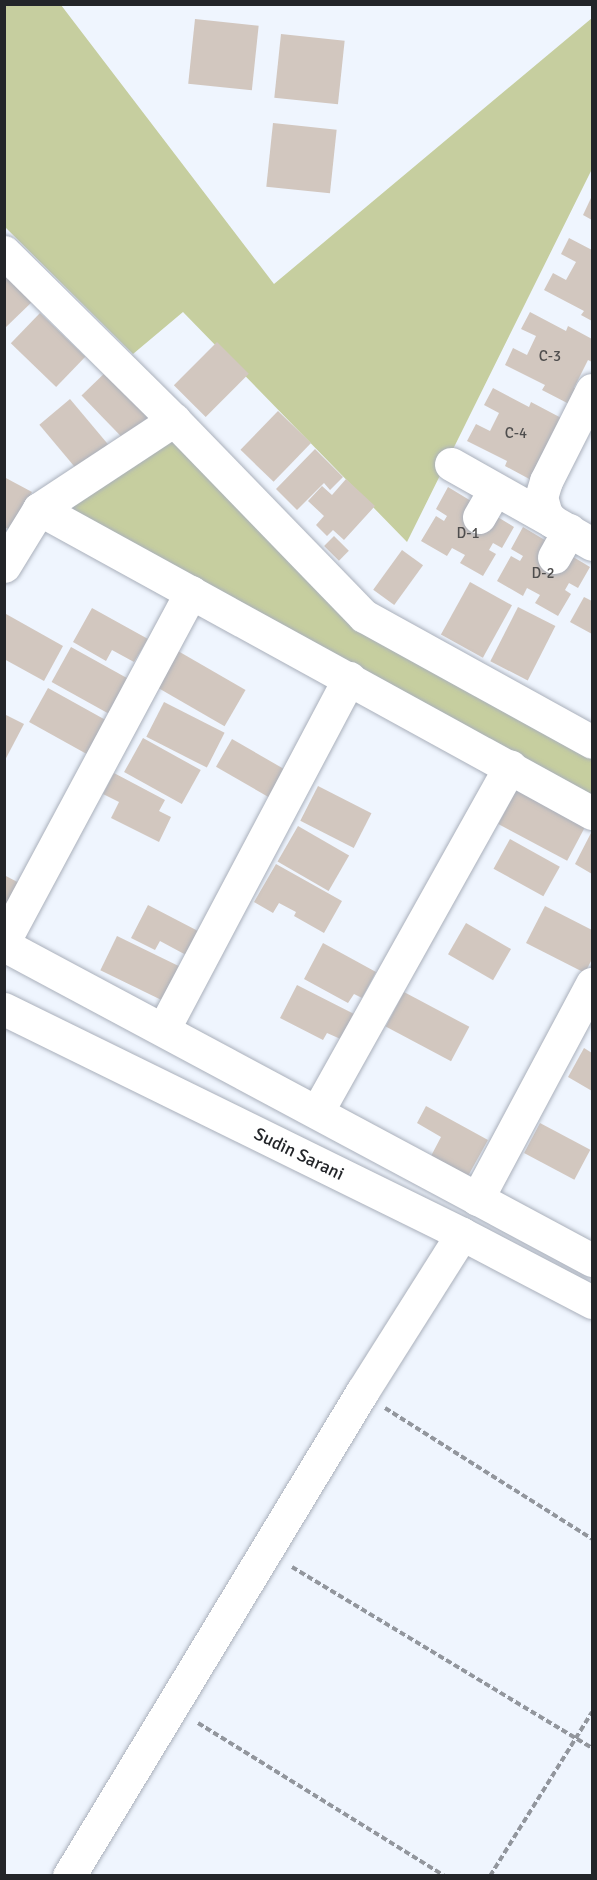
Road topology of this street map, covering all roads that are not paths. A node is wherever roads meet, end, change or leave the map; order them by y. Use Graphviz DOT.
graph roads {
  1 [pos="4,252"];
  2 [pos="589,381"];
  3 [pos="174,420"];
  4 [pos="451,464"];
  5 [pos="495,489"];
  6 [pos="39,509"];
  7 [pos="480,517"];
  8 [pos="567,538"];
  9 [pos="4,566"];
  10 [pos="190,592"];
  11 [pos="349,678"];
  12 [pos="592,742"];
  13 [pos="510,766"];
  14 [pos="592,813"];
  15 [pos="4,943"];
  16 [pos="592,984"];
  17 [pos="4,1009"];
  18 [pos="164,1028"];
  19 [pos="317,1112"];
  20 [pos="474,1197"];
  21 [pos="459,1232"];
  22 [pos="592,1260"];
  23 [pos="592,1302"];
  24 [pos="69,1875"];
  1 -- 3 [label="street"];
  2 -- 8 [label="street"];
  3 -- 6 [label="street"];
  3 -- 12 [label="street"];
  4 -- 5 [label="street"];
  5 -- 7 [label="street"];
  5 -- 8 [label="street"];
  6 -- 9 [label="street"];
  6 -- 10 [label="street"];
  10 -- 11 [label="street"];
  10 -- 15 [label="street"];
  11 -- 13 [label="street"];
  11 -- 18 [label="street"];
  13 -- 14 [label="street"];
  13 -- 19 [label="street"];
  15 -- 18 [label="street"];
  16 -- 20 [label="street"];
  17 -- 21 [label="street, Sudin Sarani"];
  18 -- 19 [label="street"];
  19 -- 20 [label="street"];
  20 -- 21 [label="street"];
  20 -- 22 [label="street"];
  21 -- 23 [label="street, Sudin Sarani"];
  21 -- 24 [label="street"];
}
